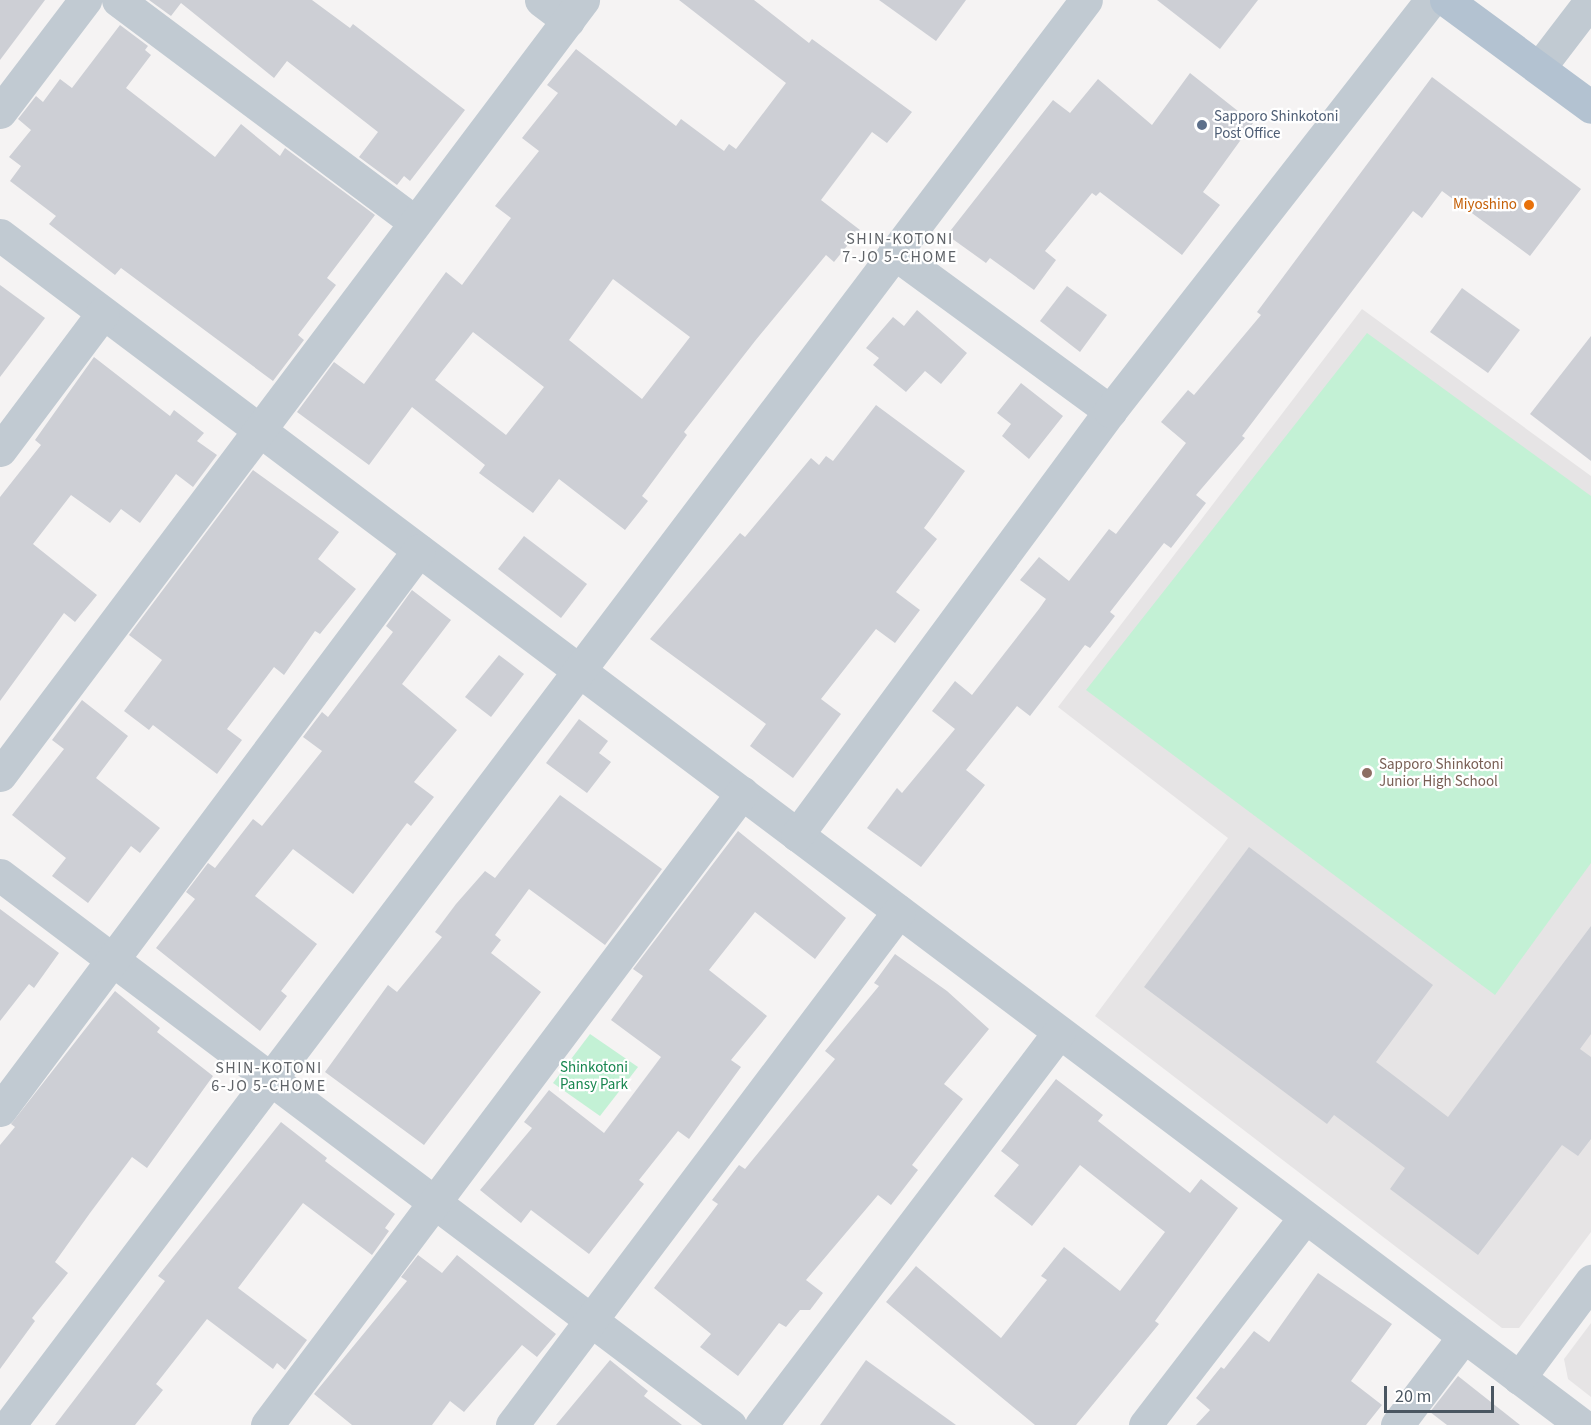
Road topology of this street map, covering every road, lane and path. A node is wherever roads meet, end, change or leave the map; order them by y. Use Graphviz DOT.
graph roads {
  1 [pos="85,0"];
  2 [pos="118,0"];
  3 [pos="541,0"];
  4 [pos="1086,0"];
  5 [pos="1431,0"];
  6 [pos="1446,0"];
  7 [pos="1591,0"];
  8 [pos="575,10"];
  9 [pos="1539,68"];
  10 [pos="1591,107"];
  11 [pos="0,112"];
  12 [pos="415,222"];
  13 [pos="0,235"];
  14 [pos="894,253"];
  15 [pos="103,313"];
  16 [pos="1110,411"];
  17 [pos="258,430"];
  18 [pos="0,450"];
  19 [pos="419,550"];
  20 [pos="578,670"];
  21 [pos="0,775"];
  22 [pos="742,794"];
  23 [pos="797,835"];
  24 [pos="0,875"];
  25 [pos="899,911"];
  26 [pos="113,960"];
  27 [pos="1059,1032"];
  28 [pos="271,1079"];
  29 [pos="0,1110"];
  30 [pos="433,1203"];
  31 [pos="1305,1217"];
  32 [pos="1591,1281"];
  33 [pos="591,1320"];
  34 [pos="1464,1336"];
  35 [pos="1519,1378"];
  36 [pos="9,1425"];
  37 [pos="267,1425"];
  38 [pos="512,1425"];
  39 [pos="730,1425"];
  40 [pos="761,1425"];
  41 [pos="1145,1425"];
  42 [pos="1397,1425"];
  43 [pos="1582,1425"];
  1 -- 11 [label="street"];
  2 -- 12 [label="street"];
  3 -- 8 [label="street"];
  4 -- 14 [label="street"];
  5 -- 16 [label="street"];
  6 -- 9 [label="main road"];
  7 -- 9 [label="street"];
  8 -- 12 [label="street"];
  9 -- 10 [label="main road"];
  12 -- 17 [label="street"];
  13 -- 15 [label="street"];
  14 -- 16 [label="street"];
  14 -- 20 [label="street"];
  15 -- 17 [label="street"];
  15 -- 18 [label="street"];
  16 -- 23 [label="street"];
  17 -- 19 [label="street"];
  17 -- 21 [label="street"];
  19 -- 20 [label="street"];
  19 -- 26 [label="street"];
  20 -- 22 [label="street"];
  20 -- 28 [label="street"];
  22 -- 23 [label="street"];
  22 -- 30 [label="street"];
  23 -- 25 [label="street"];
  24 -- 26 [label="street"];
  25 -- 27 [label="street"];
  25 -- 33 [label="street"];
  26 -- 28 [label="street"];
  26 -- 29 [label="street"];
  27 -- 31 [label="street"];
  27 -- 40 [label="street"];
  28 -- 30 [label="street"];
  28 -- 36 [label="street"];
  30 -- 33 [label="street"];
  30 -- 37 [label="street"];
  31 -- 34 [label="street"];
  31 -- 41 [label="street"];
  32 -- 35 [label="street"];
  33 -- 38 [label="street"];
  33 -- 39 [label="street"];
  34 -- 35 [label="street"];
  34 -- 42 [label="street"];
  35 -- 43 [label="street"];
}
